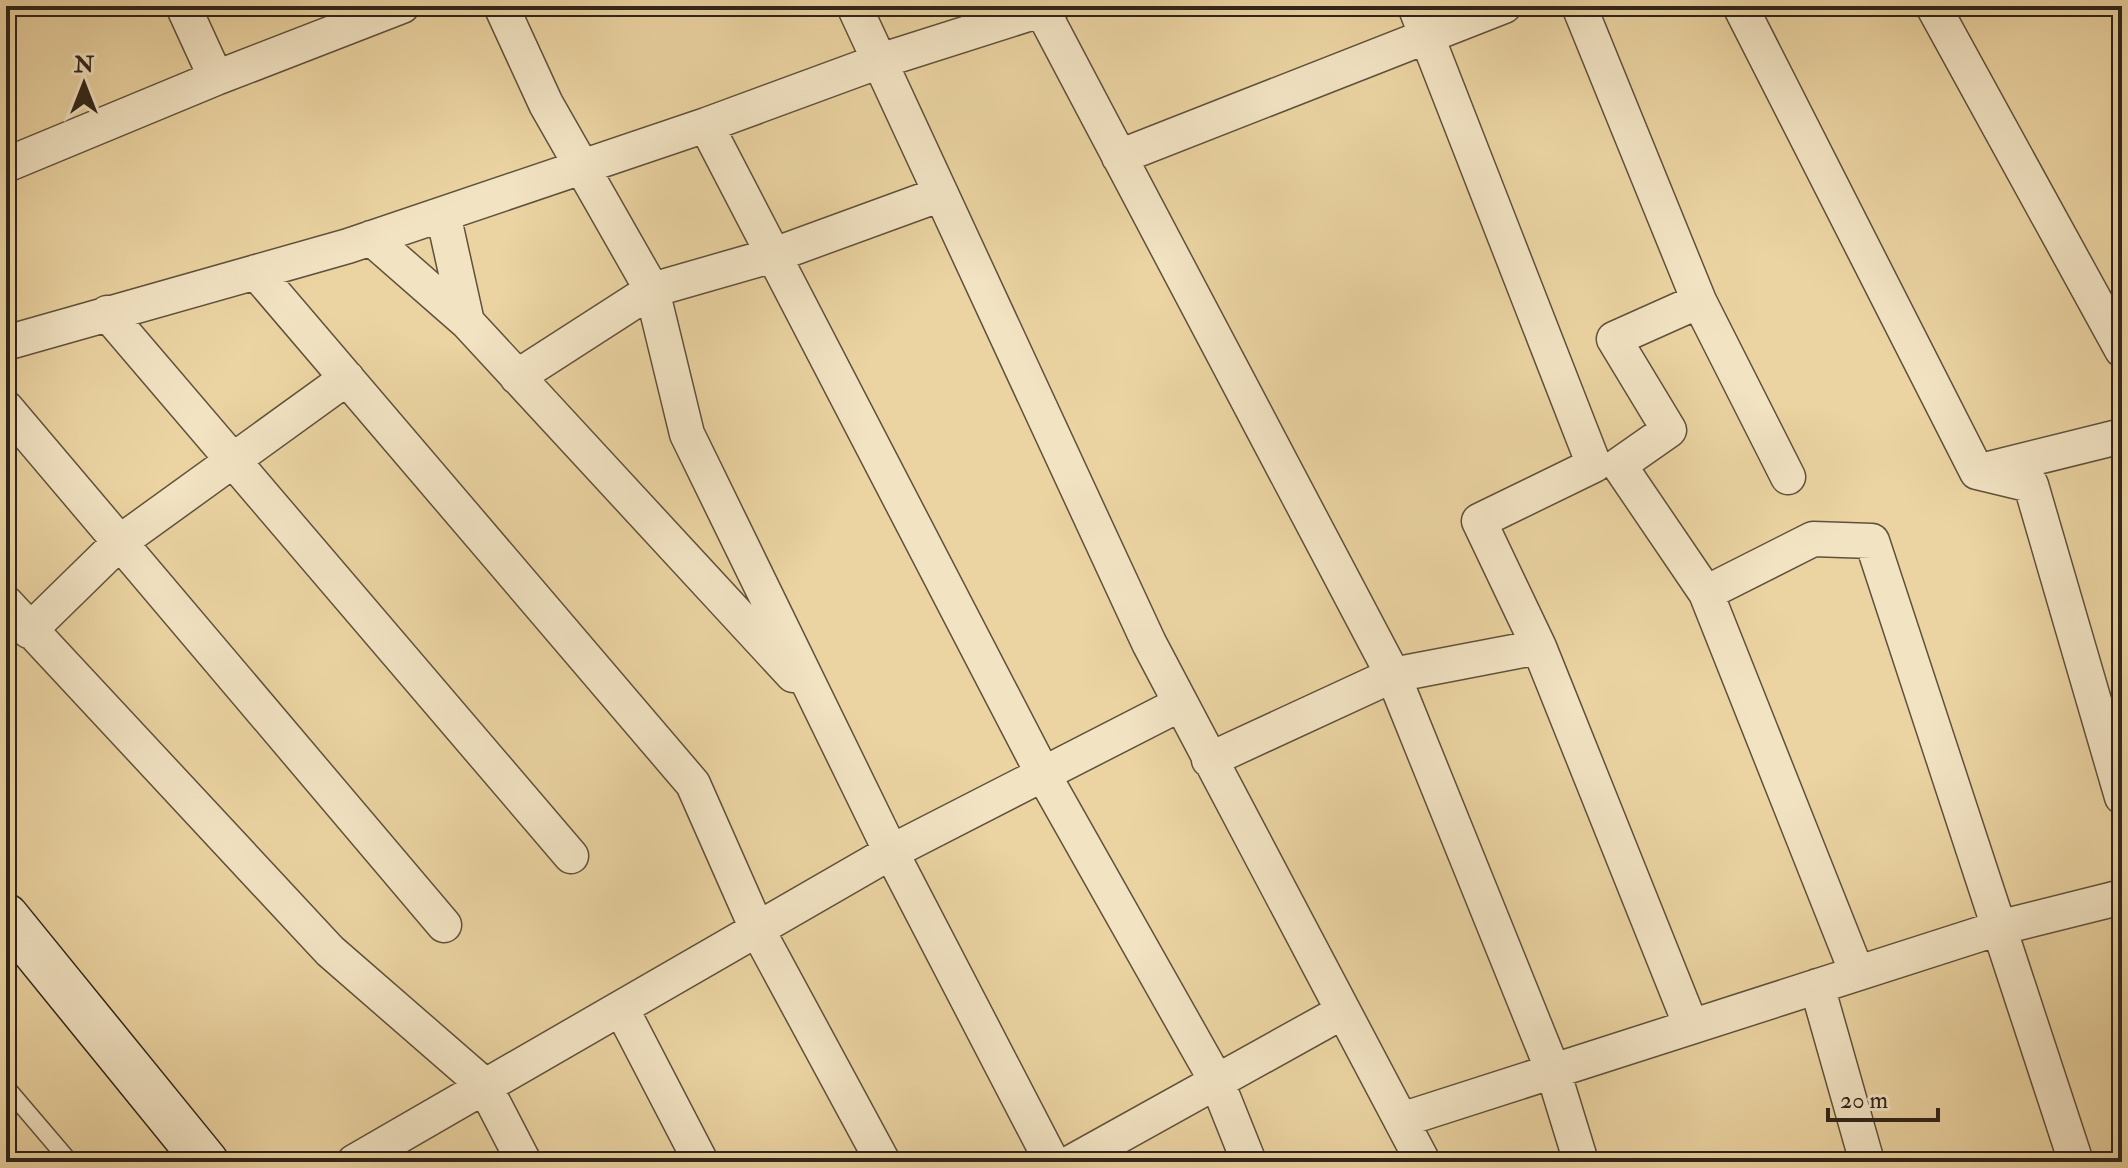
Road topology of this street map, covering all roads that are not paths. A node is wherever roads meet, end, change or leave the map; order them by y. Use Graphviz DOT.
graph roads {
  1 [pos="183,6"];
  2 [pos="402,6"];
  3 [pos="501,6"];
  4 [pos="854,6"];
  5 [pos="1504,6"];
  6 [pos="1579,6"];
  7 [pos="1740,6"];
  8 [pos="1933,6"];
  9 [pos="1048,8"];
  10 [pos="1421,21"];
  11 [pos="880,61"];
  12 [pos="216,78"];
  13 [pos="706,125"];
  14 [pos="1119,157"];
  15 [pos="6,165"];
  16 [pos="581,166"];
  17 [pos="941,194"];
  18 [pos="443,214"];
  19 [pos="371,238"];
  20 [pos="774,255"];
  21 [pos="256,272"];
  22 [pos="652,290"];
  23 [pos="1699,301"];
  24 [pos="107,313"];
  25 [pos="467,322"];
  26 [pos="6,343"];
  27 [pos="2122,350"];
  28 [pos="517,377"];
  29 [pos="347,378"];
  30 [pos="6,408"];
  31 [pos="2122,436"];
  32 [pos="232,459"];
  33 [pos="1977,472"];
  34 [pos="1788,477"];
  35 [pos="120,542"];
  36 [pos="1706,593"];
  37 [pos="6,603"];
  38 [pos="29,631"];
  39 [pos="1539,647"];
  40 [pos="1393,675"];
  41 [pos="818,702"];
  42 [pos="1180,704"];
  43 [pos="1209,760"];
  44 [pos="1043,774"];
  45 [pos="2122,797"];
  46 [pos="891,852"];
  47 [pos="571,856"];
  48 [pos="2122,897"];
  49 [pos="6,916"];
  50 [pos="444,925"];
  51 [pos="2002,927"];
  52 [pos="757,929"];
  53 [pos="1857,973"];
  54 [pos="1817,986"];
  55 [pos="621,1008"];
  56 [pos="1342,1012"];
  57 [pos="1691,1026"];
  58 [pos="1553,1071"];
  59 [pos="1217,1082"];
  60 [pos="484,1085"];
  61 [pos="6,1087"];
  62 [pos="1401,1120"];
  63 [pos="70,1162"];
  64 [pos="206,1162"];
  65 [pos="354,1162"];
  66 [pos="524,1162"];
  67 [pos="701,1162"];
  68 [pos="883,1162"];
  69 [pos="1052,1162"];
  70 [pos="1072,1162"];
  71 [pos="1249,1162"];
  72 [pos="1423,1162"];
  73 [pos="1581,1162"];
  74 [pos="1867,1162"];
  75 [pos="2076,1162"];
  1 -- 12 [label="street"];
  2 -- 12 [label="street"];
  3 -- 16 [label="street"];
  4 -- 11 [label="street"];
  5 -- 10 [label="street"];
  6 -- 23 [label="street"];
  7 -- 33 [label="street"];
  8 -- 27 [label="street"];
  9 -- 11 [label="street"];
  9 -- 14 [label="street"];
  10 -- 14 [label="street"];
  10 -- 39 [label="street"];
  11 -- 13 [label="street"];
  11 -- 17 [label="street"];
  12 -- 15 [label="street"];
  13 -- 16 [label="street"];
  13 -- 20 [label="street"];
  14 -- 40 [label="street"];
  16 -- 18 [label="street"];
  16 -- 22 [label="street"];
  17 -- 20 [label="street"];
  17 -- 42 [label="street"];
  18 -- 19 [label="street"];
  18 -- 25 [label="street"];
  19 -- 21 [label="street"];
  19 -- 25 [label="street"];
  20 -- 22 [label="street"];
  20 -- 44 [label="street"];
  21 -- 24 [label="street"];
  21 -- 29 [label="street"];
  22 -- 28 [label="street"];
  22 -- 41 [label="street"];
  23 -- 34 [label="street"];
  23 -- 36 [label="street"];
  24 -- 26 [label="street"];
  24 -- 32 [label="street"];
  25 -- 28 [label="street"];
  28 -- 41 [label="street"];
  29 -- 32 [label="street"];
  29 -- 52 [label="street"];
  30 -- 35 [label="street"];
  31 -- 33 [label="street"];
  32 -- 35 [label="street"];
  32 -- 47 [label="street"];
  33 -- 45 [label="street"];
  35 -- 38 [label="street"];
  35 -- 50 [label="street"];
  36 -- 51 [label="street"];
  36 -- 53 [label="street"];
  37 -- 38 [label="street"];
  38 -- 60 [label="street"];
  39 -- 40 [label="street"];
  39 -- 57 [label="street"];
  40 -- 43 [label="street"];
  40 -- 58 [label="street"];
  41 -- 46 [label="street"];
  42 -- 43 [label="street"];
  42 -- 44 [label="street"];
  43 -- 56 [label="street"];
  44 -- 46 [label="street"];
  44 -- 59 [label="street"];
  46 -- 52 [label="street"];
  46 -- 69 [label="street"];
  48 -- 51 [label="street"];
  49 -- 64 [label="main road"];
  51 -- 53 [label="street"];
  51 -- 75 [label="street"];
  52 -- 55 [label="street"];
  52 -- 68 [label="street"];
  53 -- 54 [label="street"];
  54 -- 57 [label="street"];
  54 -- 74 [label="street"];
  55 -- 60 [label="street"];
  55 -- 67 [label="street"];
  56 -- 59 [label="street"];
  56 -- 62 [label="street"];
  57 -- 58 [label="street"];
  58 -- 62 [label="street"];
  58 -- 73 [label="street"];
  59 -- 70 [label="street"];
  59 -- 71 [label="street"];
  60 -- 65 [label="street"];
  60 -- 66 [label="street"];
  61 -- 63 [label="lane"];
  62 -- 72 [label="street"];
}
